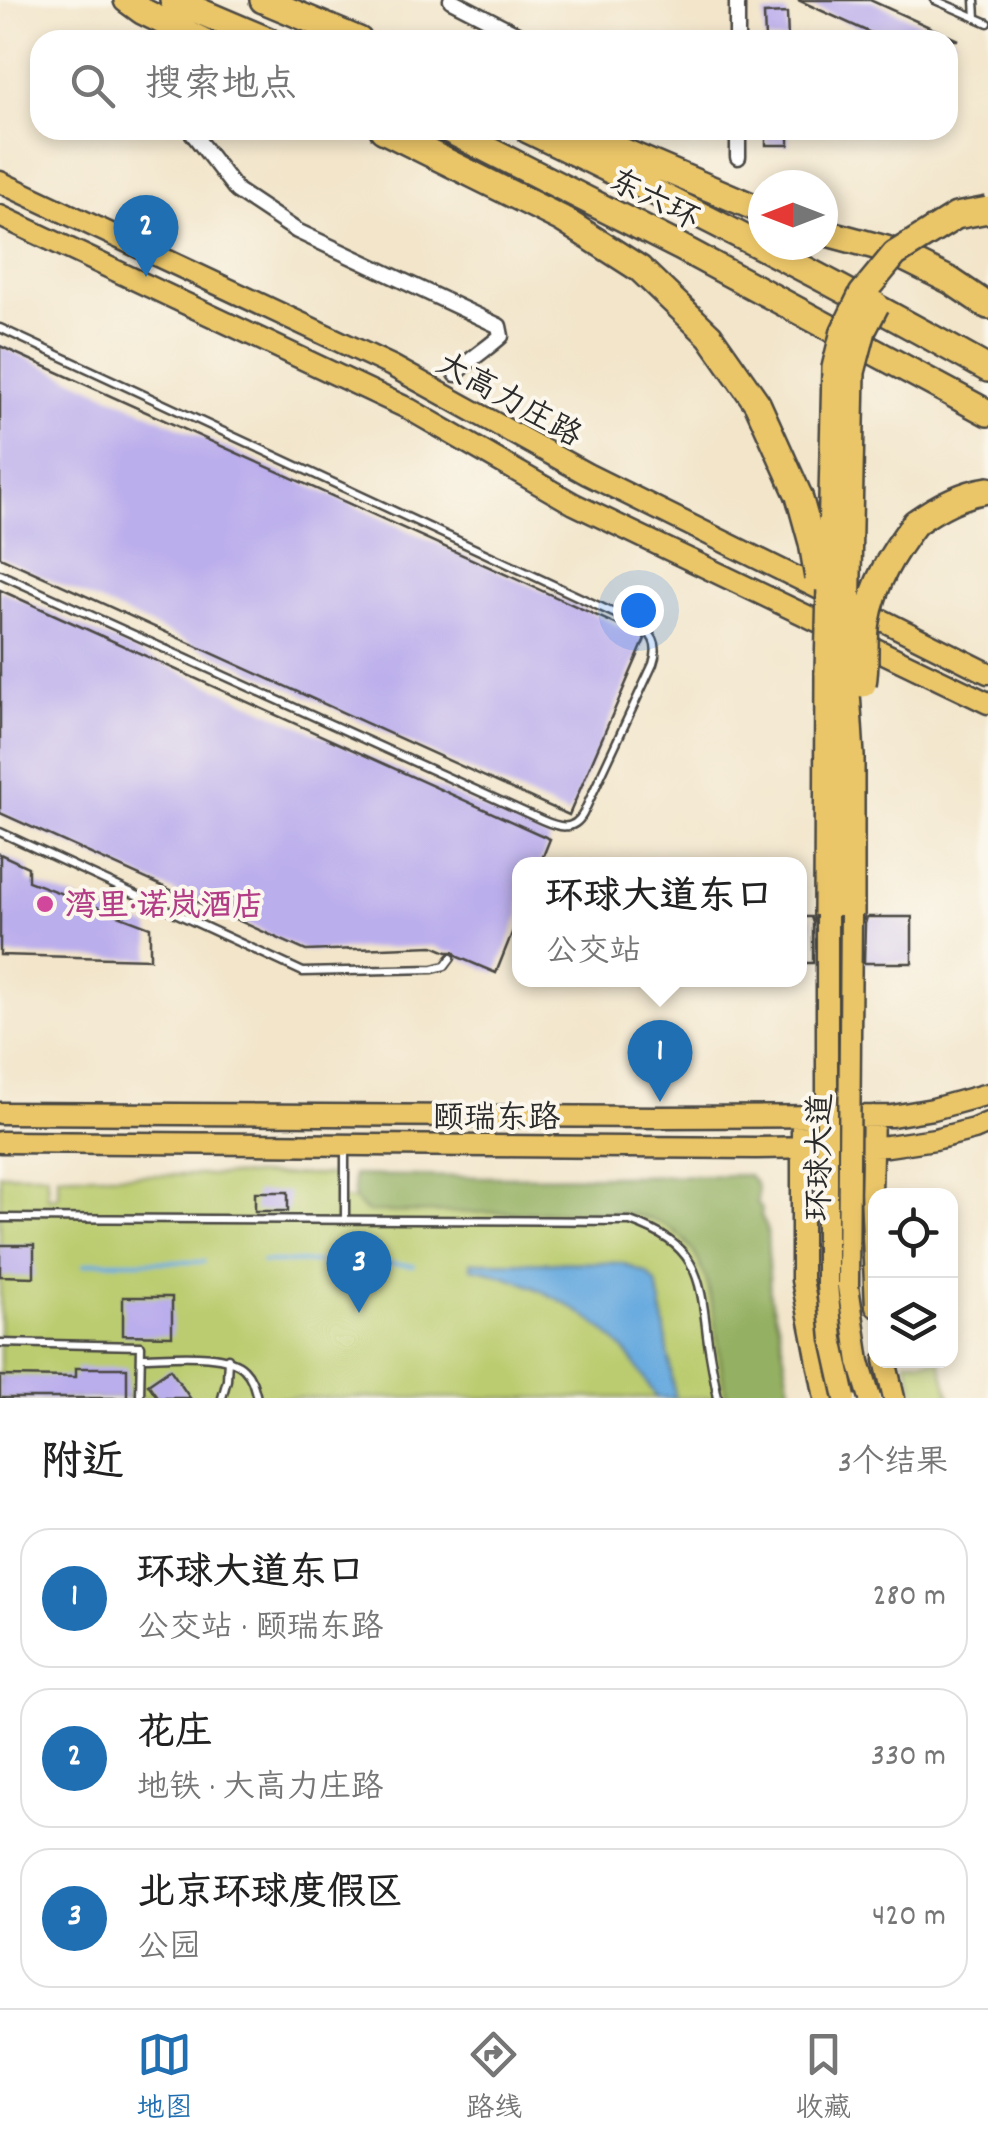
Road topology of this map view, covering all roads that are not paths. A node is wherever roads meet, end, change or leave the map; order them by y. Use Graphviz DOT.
graph roads {
  1 [pos="127,0"];
  2 [pos="173,0"];
  3 [pos="261,0"];
  4 [pos="451,0"];
  5 [pos="737,0"];
  6 [pos="935,0"];
  7 [pos="976,0"];
  8 [pos="976,18"];
  9 [pos="988,23"];
  10 [pos="181,30"];
  11 [pos="243,30"];
  12 [pos="322,30"];
  13 [pos="334,30"];
  14 [pos="510,30"];
  15 [pos="738,30"];
  16 [pos="198,140"];
  17 [pos="403,140"];
  18 [pos="469,140"];
  19 [pos="548,140"];
  20 [pos="597,140"];
  21 [pos="738,140"];
  22 [pos="738,158"];
  23 [pos="0,182"];
  24 [pos="748,205"];
  25 [pos="988,210"];
  26 [pos="0,216"];
  27 [pos="988,227"];
  28 [pos="838,236"];
  29 [pos="988,306"];
  30 [pos="0,328"];
  31 [pos="988,369"];
  32 [pos="456,374"];
  33 [pos="988,413"];
  34 [pos="988,490"];
  35 [pos="0,574"];
  36 [pos="988,673"];
  37 [pos="846,677"];
  38 [pos="988,703"];
  39 [pos="0,832"];
  40 [pos="839,915"];
  41 [pos="451,958"];
  42 [pos="988,1094"];
  43 [pos="0,1112"];
  44 [pos="802,1116"];
  45 [pos="873,1116"];
  46 [pos="988,1123"];
  47 [pos="0,1142"];
  48 [pos="345,1144"];
  49 [pos="872,1146"];
  50 [pos="802,1147"];
  51 [pos="0,1218"];
  52 [pos="345,1220"];
  53 [pos="874,1278"];
  54 [pos="0,1343"];
  55 [pos="141,1357"];
  56 [pos="228,1358"];
  57 [pos="887,1368"];
  58 [pos="140,1398"];
  59 [pos="222,1398"];
  60 [pos="257,1398"];
  61 [pos="718,1398"];
  62 [pos="825,1398"];
  63 [pos="845,1398"];
  64 [pos="870,1398"];
  65 [pos="894,1398"];
  1 -- 10 [label="highway"];
  2 -- 11 [label="highway"];
  3 -- 12 [label="highway"];
  3 -- 13 [label="highway"];
  4 -- 14 [label="street"];
  5 -- 15 [label="street"];
  6 -- 8 [label="lane"];
  7 -- 8 [label="lane"];
  8 -- 9 [label="lane"];
  16 -- 32 [label="street"];
  17 -- 37 [label="highway, bridge"];
  18 -- 33 [label="highway, 东六环"];
  19 -- 31 [label="highway, 东六环"];
  20 -- 24 [label="highway"];
  21 -- 22 [label="street"];
  23 -- 36 [label="main road, 大高力庄路"];
  25 -- 37 [label="highway, bridge"];
  26 -- 38 [label="main road, 大高力庄路"];
  27 -- 37 [label="highway, bridge"];
  28 -- 29 [label="highway"];
  30 -- 35 [label="lane"];
  34 -- 37 [label="highway, bridge"];
  37 -- 40 [label="highway"];
  37 -- 40 [label="highway"];
  39 -- 41 [label="lane"];
  40 -- 63 [label="main road, 环球大道, bridge"];
  40 -- 64 [label="main road, 环球大道, bridge"];
  42 -- 45 [label="main road, 颐瑞东路"];
  43 -- 44 [label="main road, 颐瑞东路"];
  44 -- 45 [label="main road, 颐瑞东路"];
  44 -- 50 [label="main road"];
  45 -- 49 [label="main road"];
  46 -- 49 [label="main road, 颐瑞东路"];
  47 -- 48 [label="main road, 颐瑞东路"];
  48 -- 50 [label="main road, 颐瑞东路"];
  48 -- 52 [label="lane"];
  49 -- 50 [label="main road, 颐瑞东路"];
  49 -- 53 [label="main road"];
  50 -- 62 [label="main road"];
  51 -- 52 [label="lane"];
  52 -- 61 [label="lane"];
  54 -- 55 [label="lane"];
  55 -- 56 [label="lane"];
  55 -- 58 [label="lane"];
  56 -- 59 [label="lane"];
  56 -- 60 [label="lane"];
  57 -- 65 [label="main road"];
}
